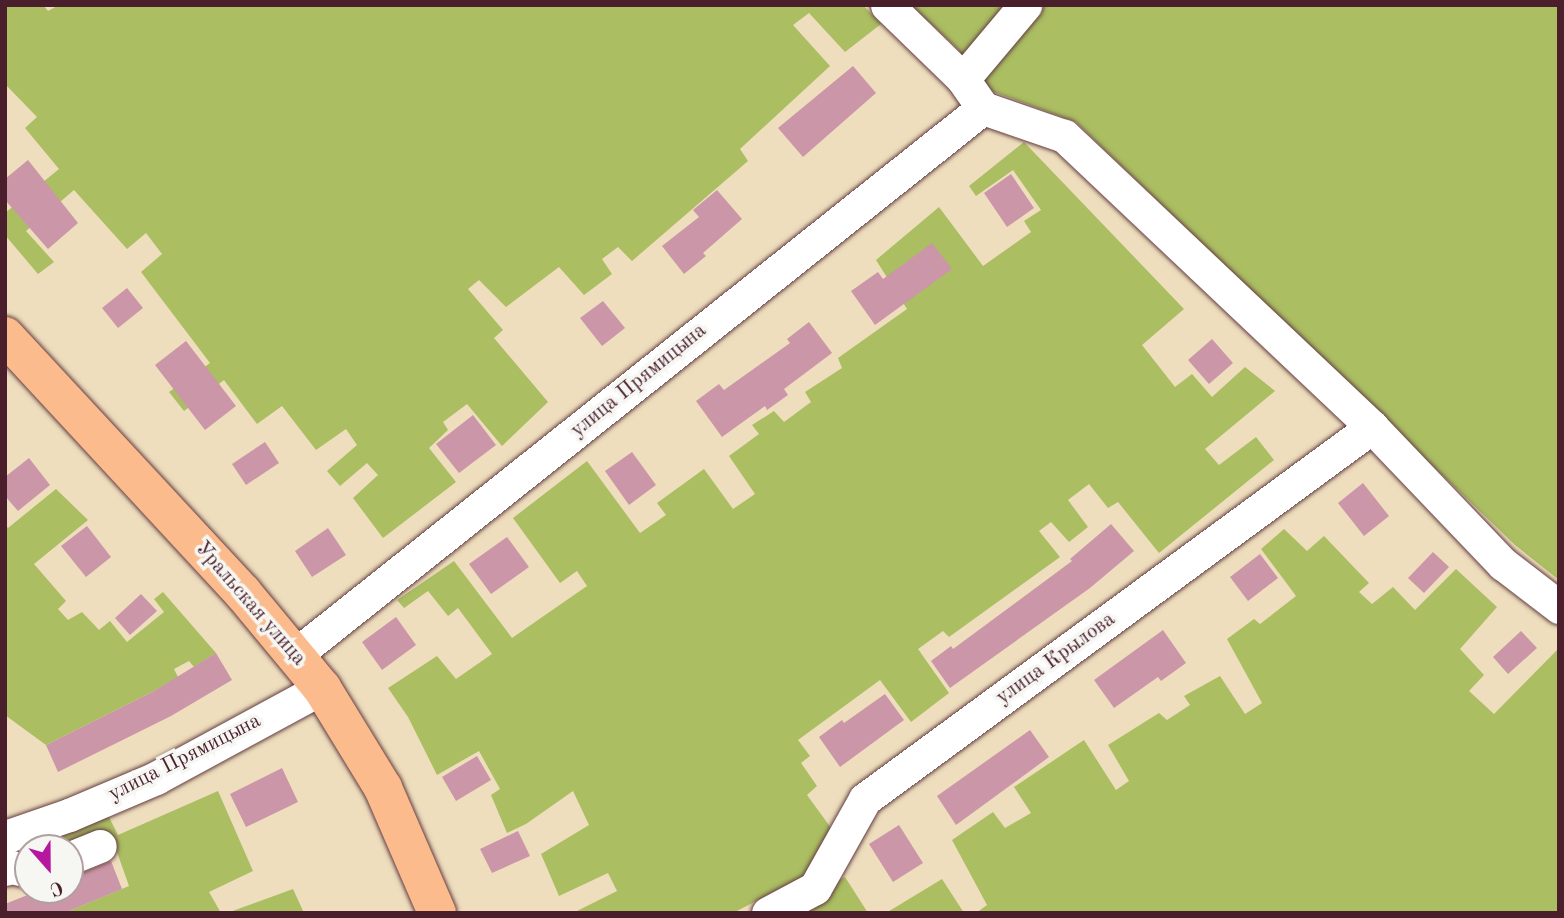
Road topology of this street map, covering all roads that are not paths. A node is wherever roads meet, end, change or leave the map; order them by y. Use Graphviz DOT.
graph roads {
  1 [pos="887,5"];
  2 [pos="1025,5"];
  3 [pos="963,79"];
  4 [pos="983,108"];
  5 [pos="5,336"];
  6 [pos="1372,427"];
  7 [pos="1559,607"];
  8 [pos="295,655"];
  9 [pos="322,688"];
  10 [pos="5,837"];
  11 [pos="438,913"];
  12 [pos="768,913"];
  1 -- 3 [label="street"];
  2 -- 3 [label="street"];
  3 -- 4 [label="street"];
  4 -- 6 [label="street"];
  4 -- 8 [label="street, улица Прямицына"];
  5 -- 8 [label="main road, Уральская улица"];
  6 -- 7 [label="street"];
  6 -- 12 [label="street, улица Крылова"];
  8 -- 9 [label="main road, Уральская улица"];
  9 -- 10 [label="street, улица Прямицына"];
  9 -- 11 [label="main road, Уральская улица"];
}
